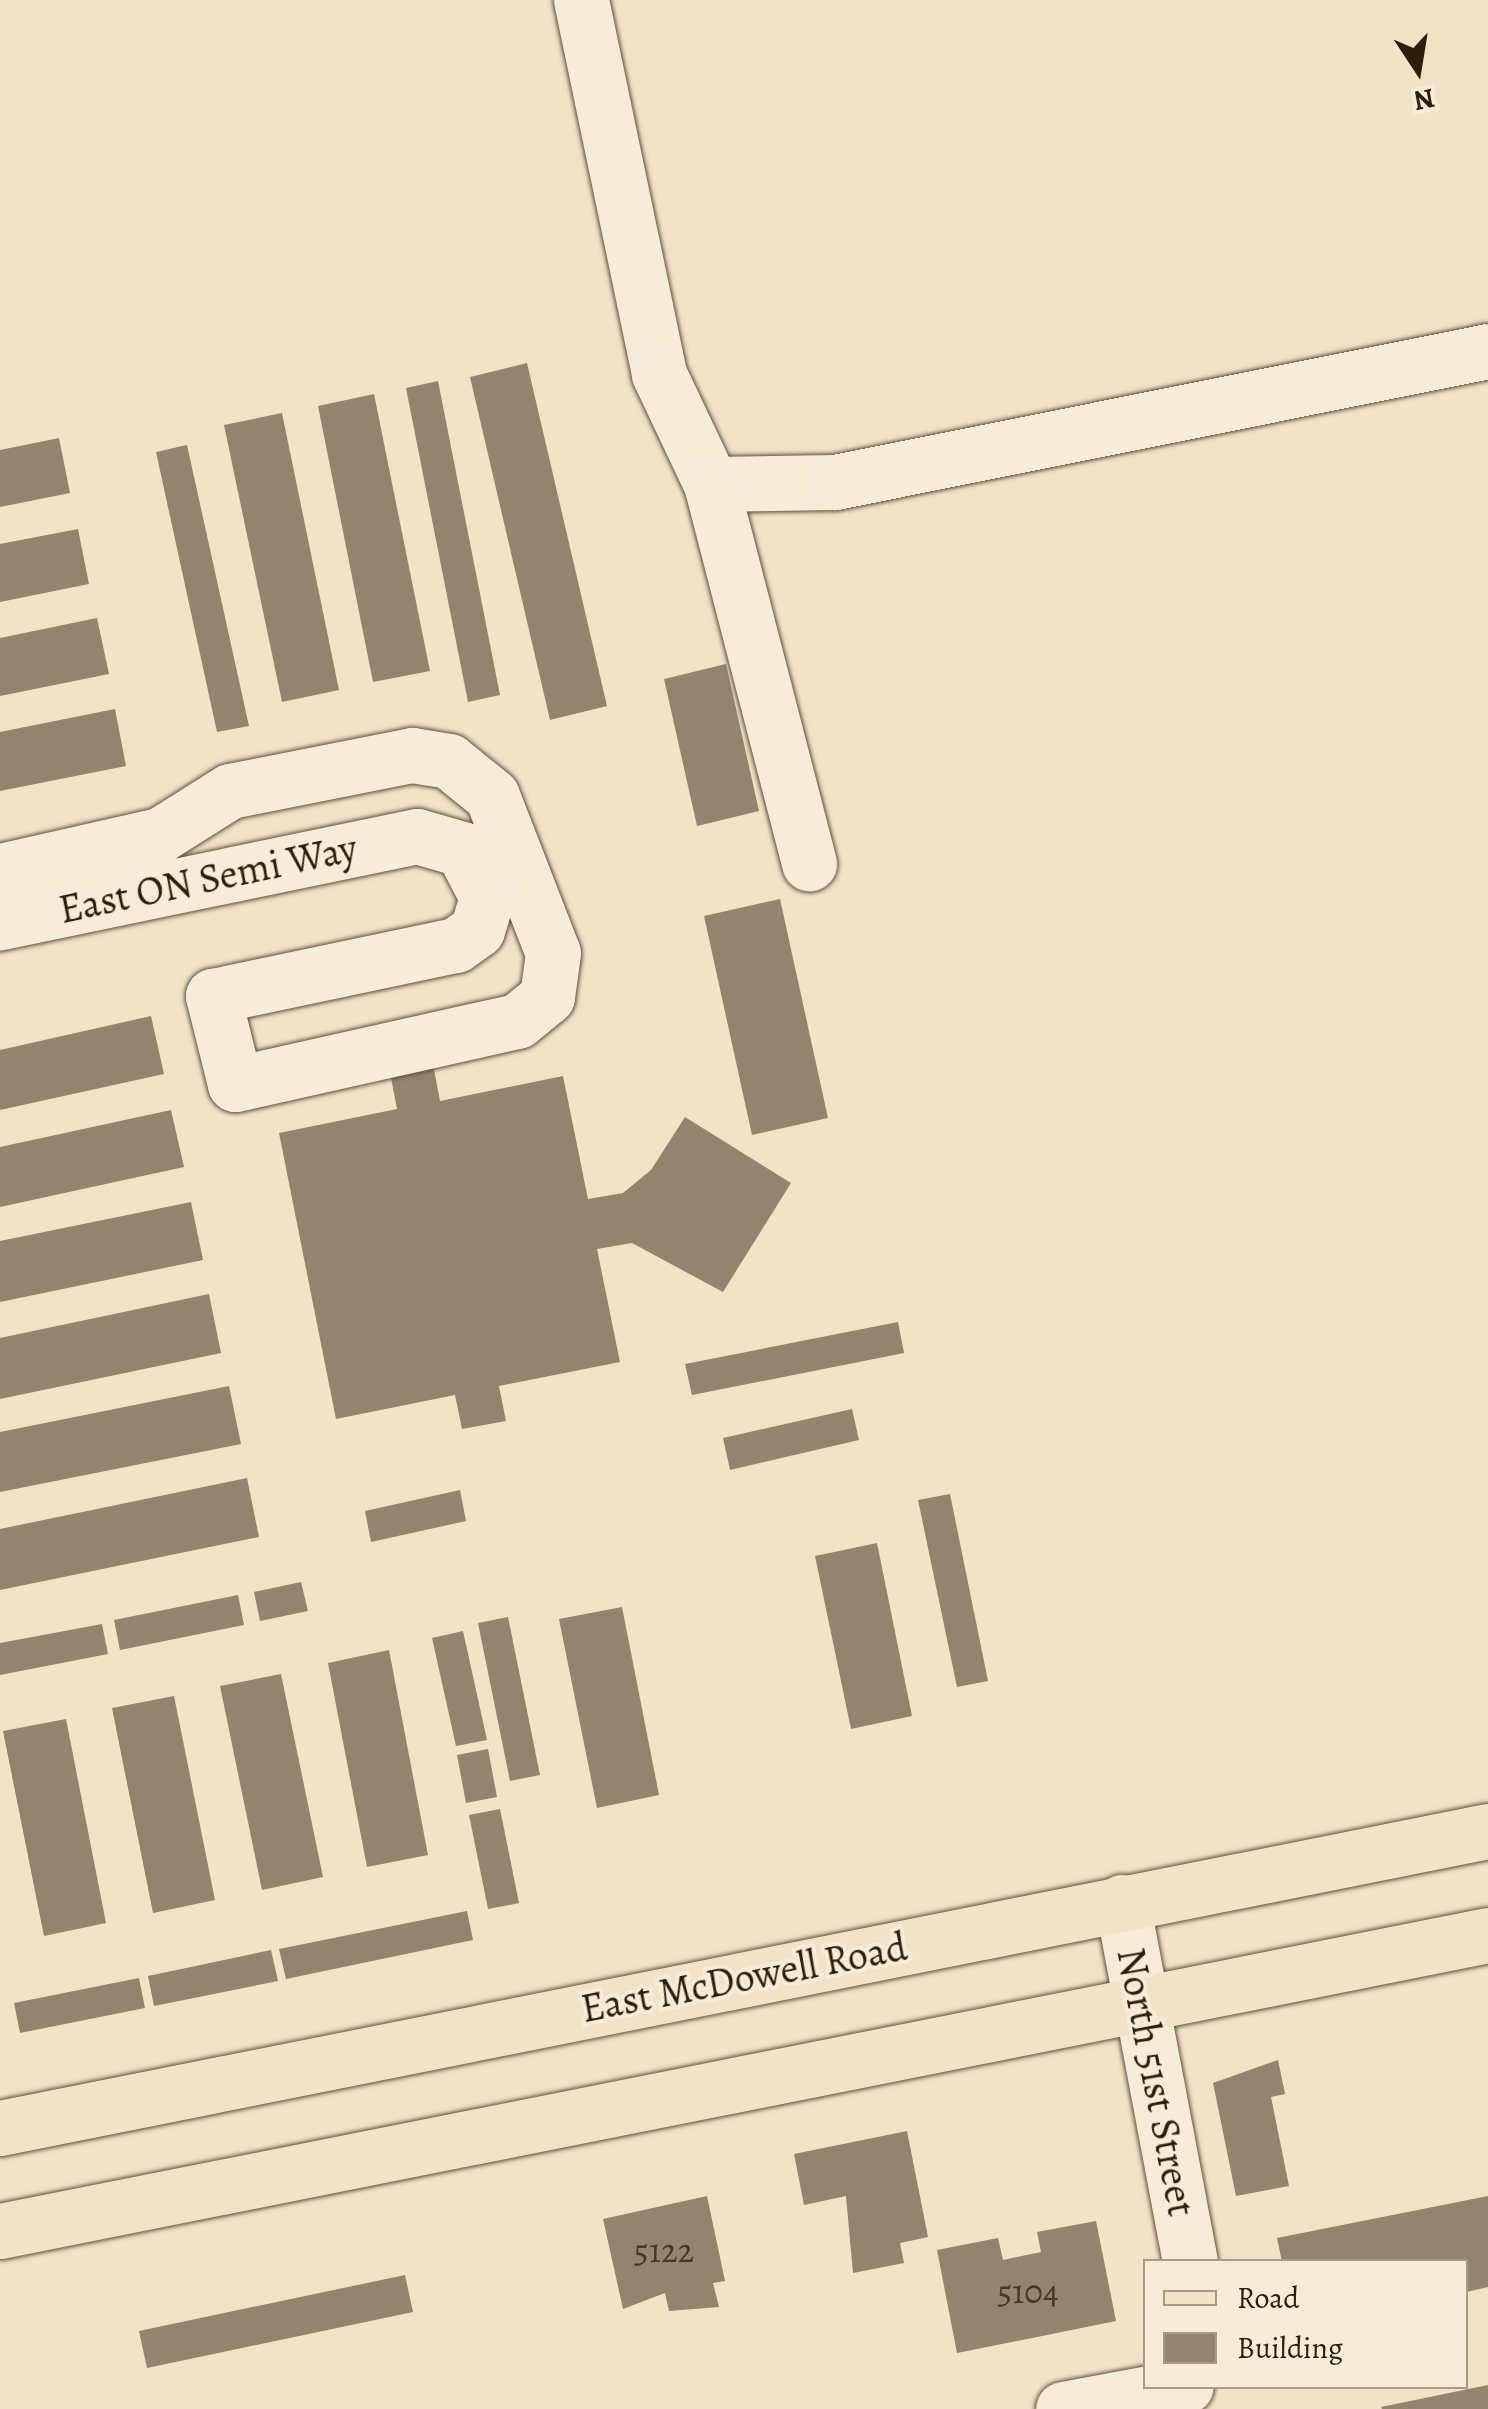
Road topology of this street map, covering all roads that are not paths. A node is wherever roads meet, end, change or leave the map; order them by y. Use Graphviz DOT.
graph roads {
  1 [pos="580,0"];
  2 [pos="1488,351"];
  3 [pos="711,484"];
  4 [pos="412,756"];
  5 [pos="417,836"];
  6 [pos="809,864"];
  7 [pos="0,872"];
  8 [pos="0,922"];
  9 [pos="1488,1831"];
  10 [pos="1122,1902"];
  11 [pos="1488,1935"];
  12 [pos="1141,2001"];
  13 [pos="0,2128"];
  14 [pos="0,2231"];
  15 [pos="1189,2259"];
  16 [pos="1170,2389"];
  17 [pos="1063,2409"];
  1 -- 3 [label="street"];
  2 -- 3 [label="street"];
  3 -- 6 [label="street"];
  4 -- 5 [label="street"];
  4 -- 5 [label="street, East ON Semi Way"];
  4 -- 7 [label="street, East ON Semi Way"];
  5 -- 8 [label="street, East ON Semi Way"];
  9 -- 10 [label="main road, East McDowell Road"];
  10 -- 12 [label="street, North 51st Street"];
  10 -- 13 [label="main road, East McDowell Road"];
  11 -- 12 [label="main road"];
  12 -- 14 [label="main road"];
  12 -- 15 [label="street, North 51st Street"];
  16 -- 17 [label="street"];
}
